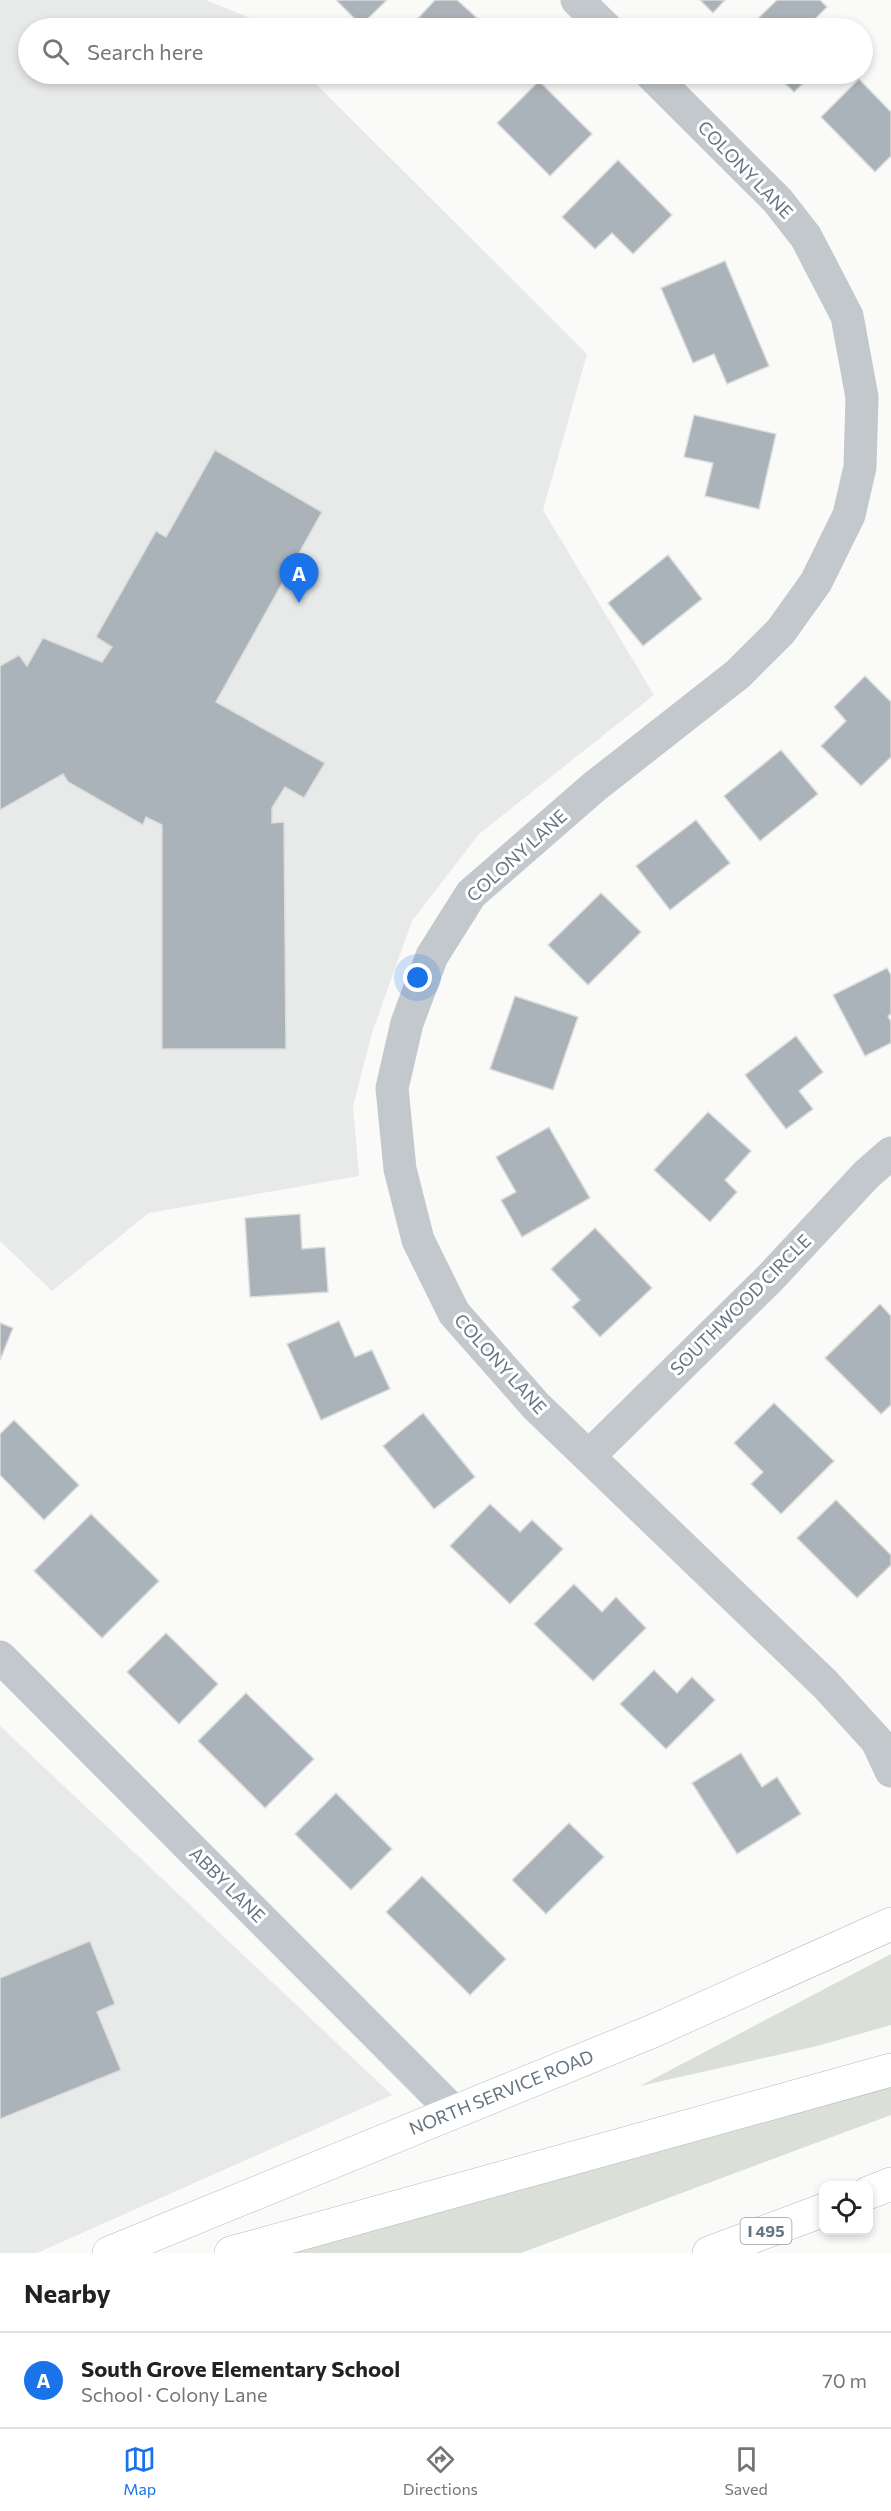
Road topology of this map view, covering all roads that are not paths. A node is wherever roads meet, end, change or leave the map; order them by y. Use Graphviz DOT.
graph roads {
  1 [pos="577,0"];
  2 [pos="596,18"];
  3 [pos="661,84"];
  4 [pos="891,1153"];
  5 [pos="590,1455"];
  6 [pos="0,1658"];
  7 [pos="891,1771"];
  8 [pos="891,1924"];
  9 [pos="891,2070"];
  10 [pos="454,2112"];
  11 [pos="891,2184"];
  12 [pos="873,2191"];
  13 [pos="819,2212"];
  14 [pos="109,2253"];
  15 [pos="231,2253"];
  16 [pos="709,2253"];
  1 -- 2 [label="street"];
  3 -- 5 [label="street, COLONY LANE"];
  4 -- 5 [label="street, SOUTHWOOD CIRCLE"];
  5 -- 7 [label="street, COLONY LANE"];
  6 -- 10 [label="street, ABBY LANE"];
  8 -- 10 [label="main road, NORTH SERVICE ROAD"];
  9 -- 15 [label="main road"];
  10 -- 14 [label="main road, NORTH SERVICE ROAD"];
  11 -- 12 [label="main road"];
  13 -- 16 [label="main road, I 495"];
}
